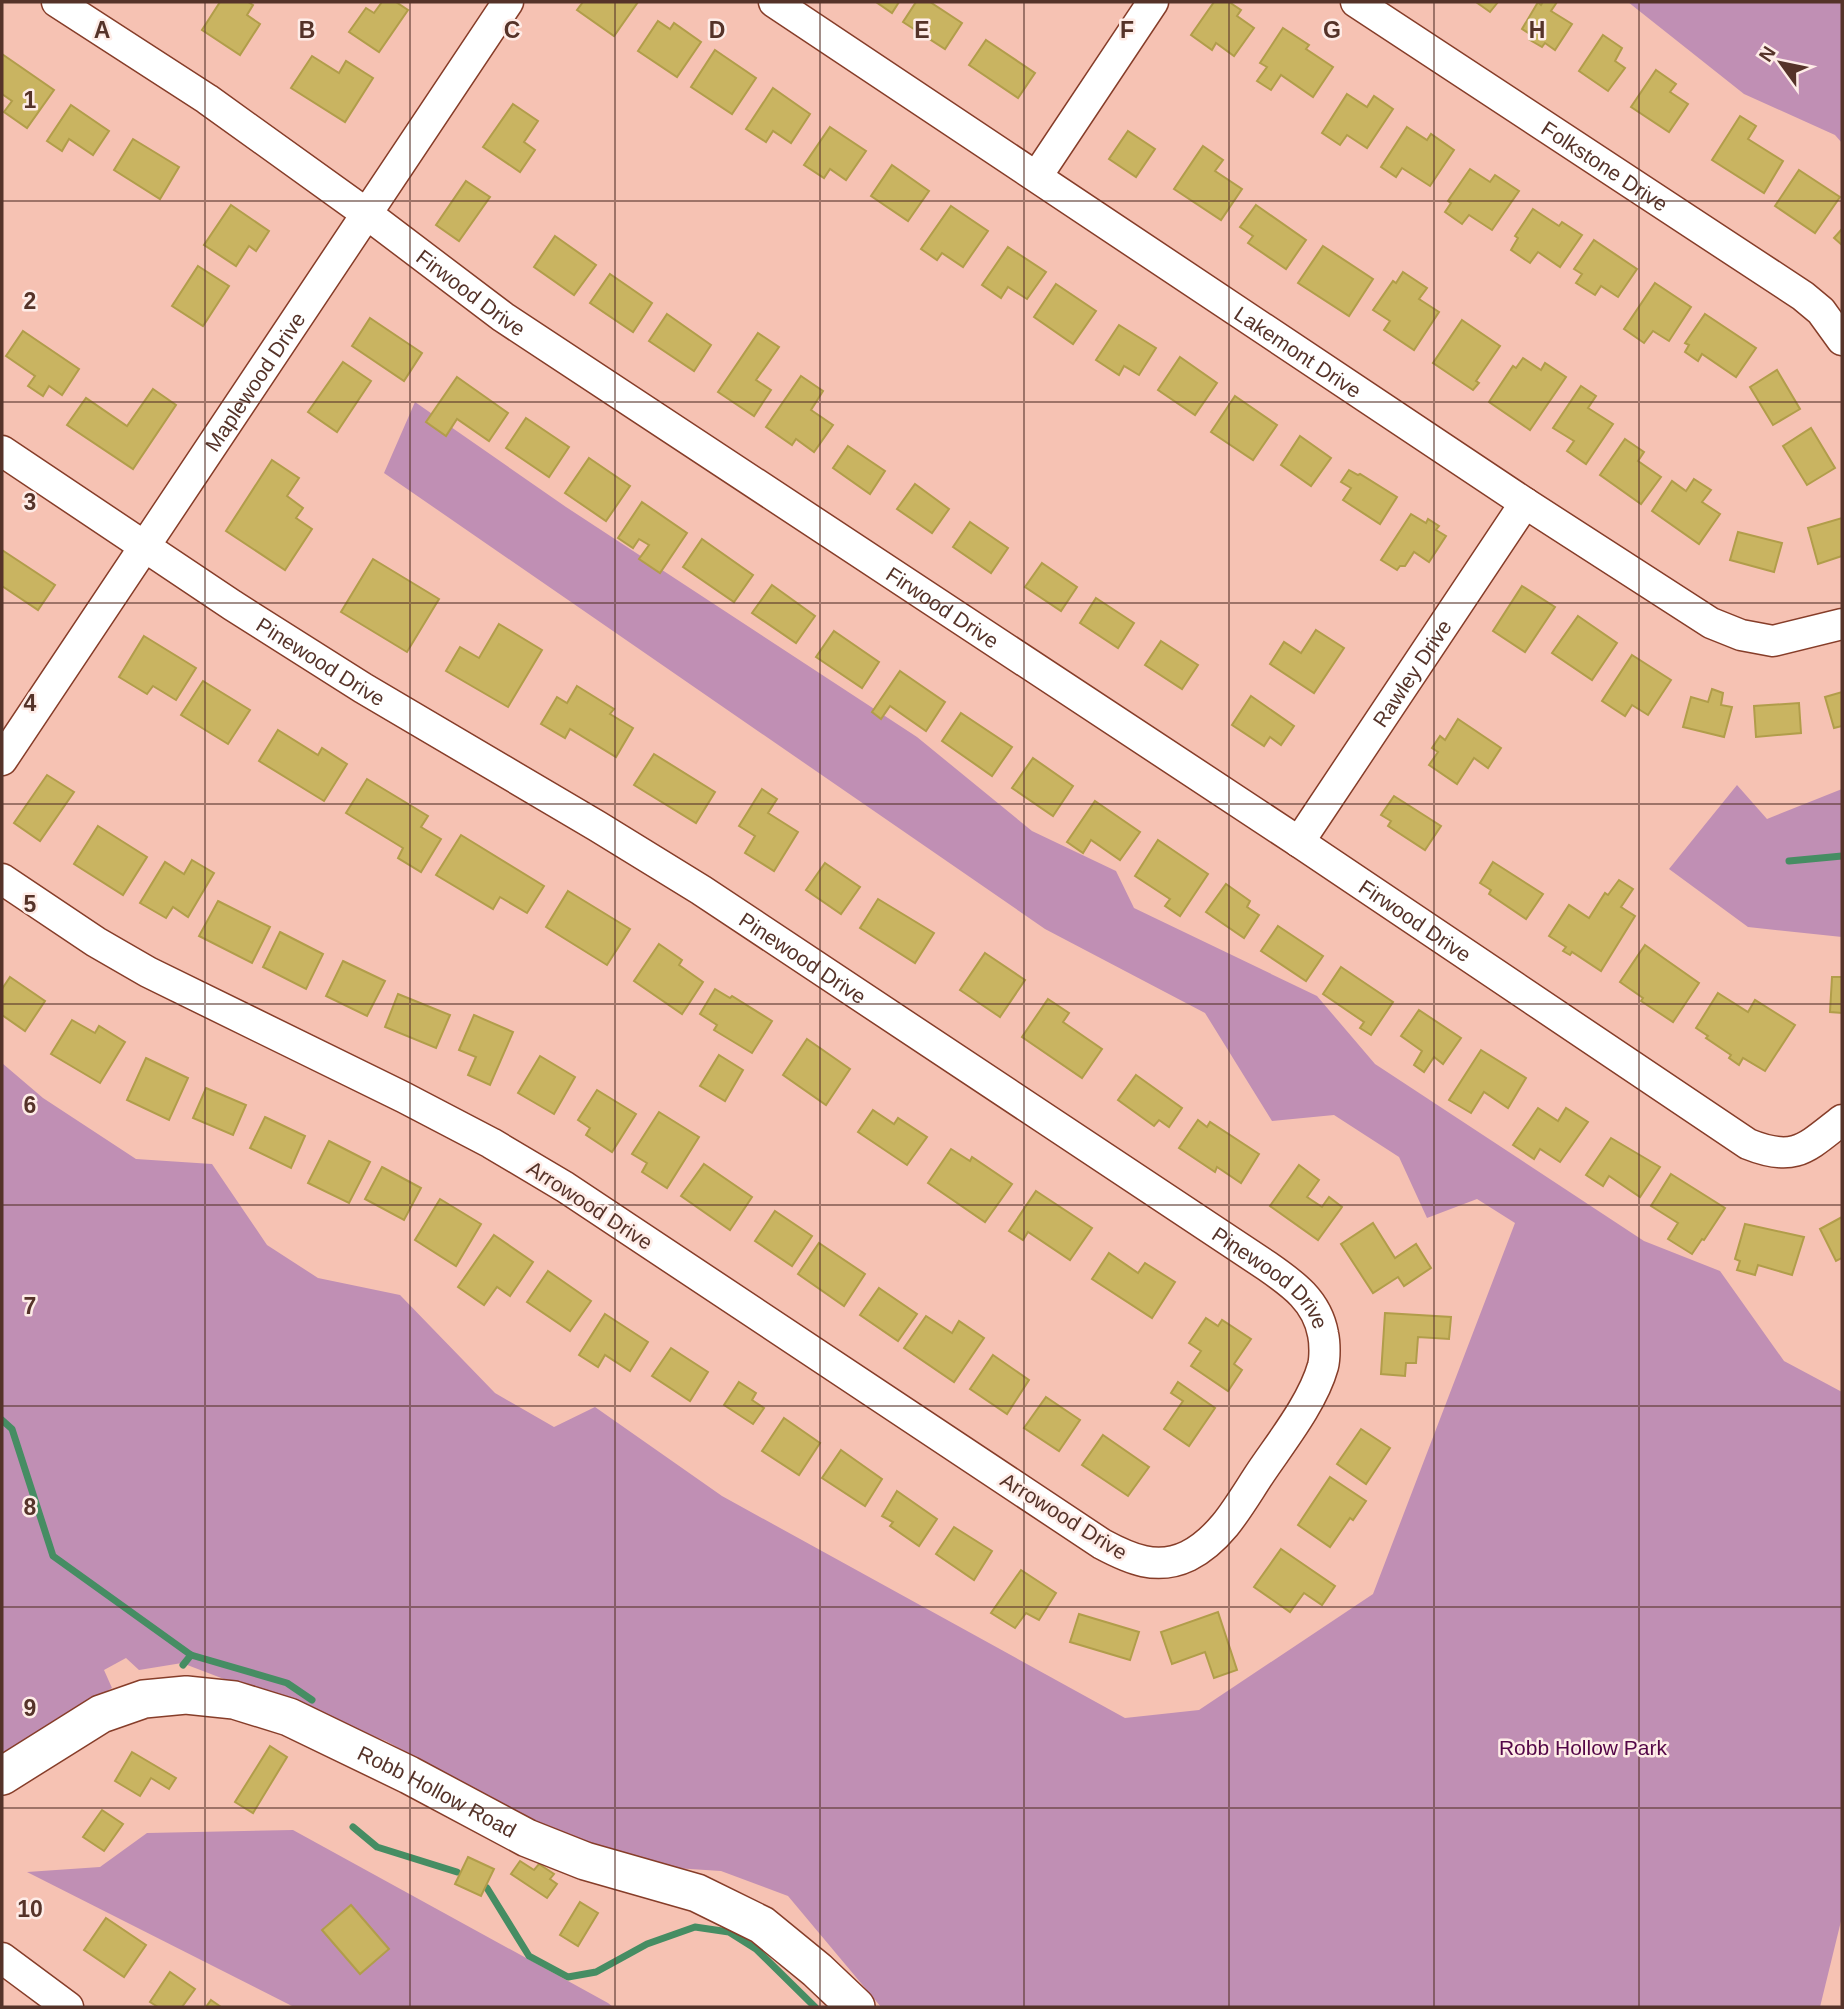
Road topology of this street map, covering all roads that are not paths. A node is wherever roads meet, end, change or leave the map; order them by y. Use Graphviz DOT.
graph roads {
  1 [pos="57,2"];
  2 [pos="508,2"];
  3 [pos="774,2"];
  4 [pos="1153,2"];
  5 [pos="1356,2"];
  6 [pos="1037,176"];
  7 [pos="367,214"];
  8 [pos="1842,340"];
  9 [pos="2,451"];
  10 [pos="1525,503"];
  11 [pos="145,547"];
  12 [pos="1842,624"];
  13 [pos="2,760"];
  14 [pos="1299,842"];
  15 [pos="2,879"];
  16 [pos="1842,1120"];
  17 [pos="1157,1563"];
  18 [pos="2,1776"];
  19 [pos="2,1958"];
  20 [pos="68,2007"];
  21 [pos="856,2007"];
  1 -- 7 [label="street, Firwood Drive"];
  2 -- 7 [label="street, Maplewood Drive"];
  3 -- 6 [label="street, Lakemont Drive"];
  4 -- 6 [label="street"];
  5 -- 8 [label="street, Folkstone Drive"];
  6 -- 10 [label="street, Lakemont Drive"];
  7 -- 11 [label="street, Maplewood Drive"];
  7 -- 14 [label="street, Firwood Drive"];
  9 -- 11 [label="street, Pinewood Drive"];
  10 -- 12 [label="street, Lakemont Drive"];
  10 -- 14 [label="street, Rawley Drive"];
  11 -- 13 [label="street, Maplewood Drive"];
  11 -- 17 [label="street, Pinewood Drive"];
  14 -- 16 [label="street, Firwood Drive"];
  15 -- 17 [label="street, Arrowood Drive"];
  18 -- 21 [label="street, Robb Hollow Road"];
  19 -- 20 [label="street"];
}
